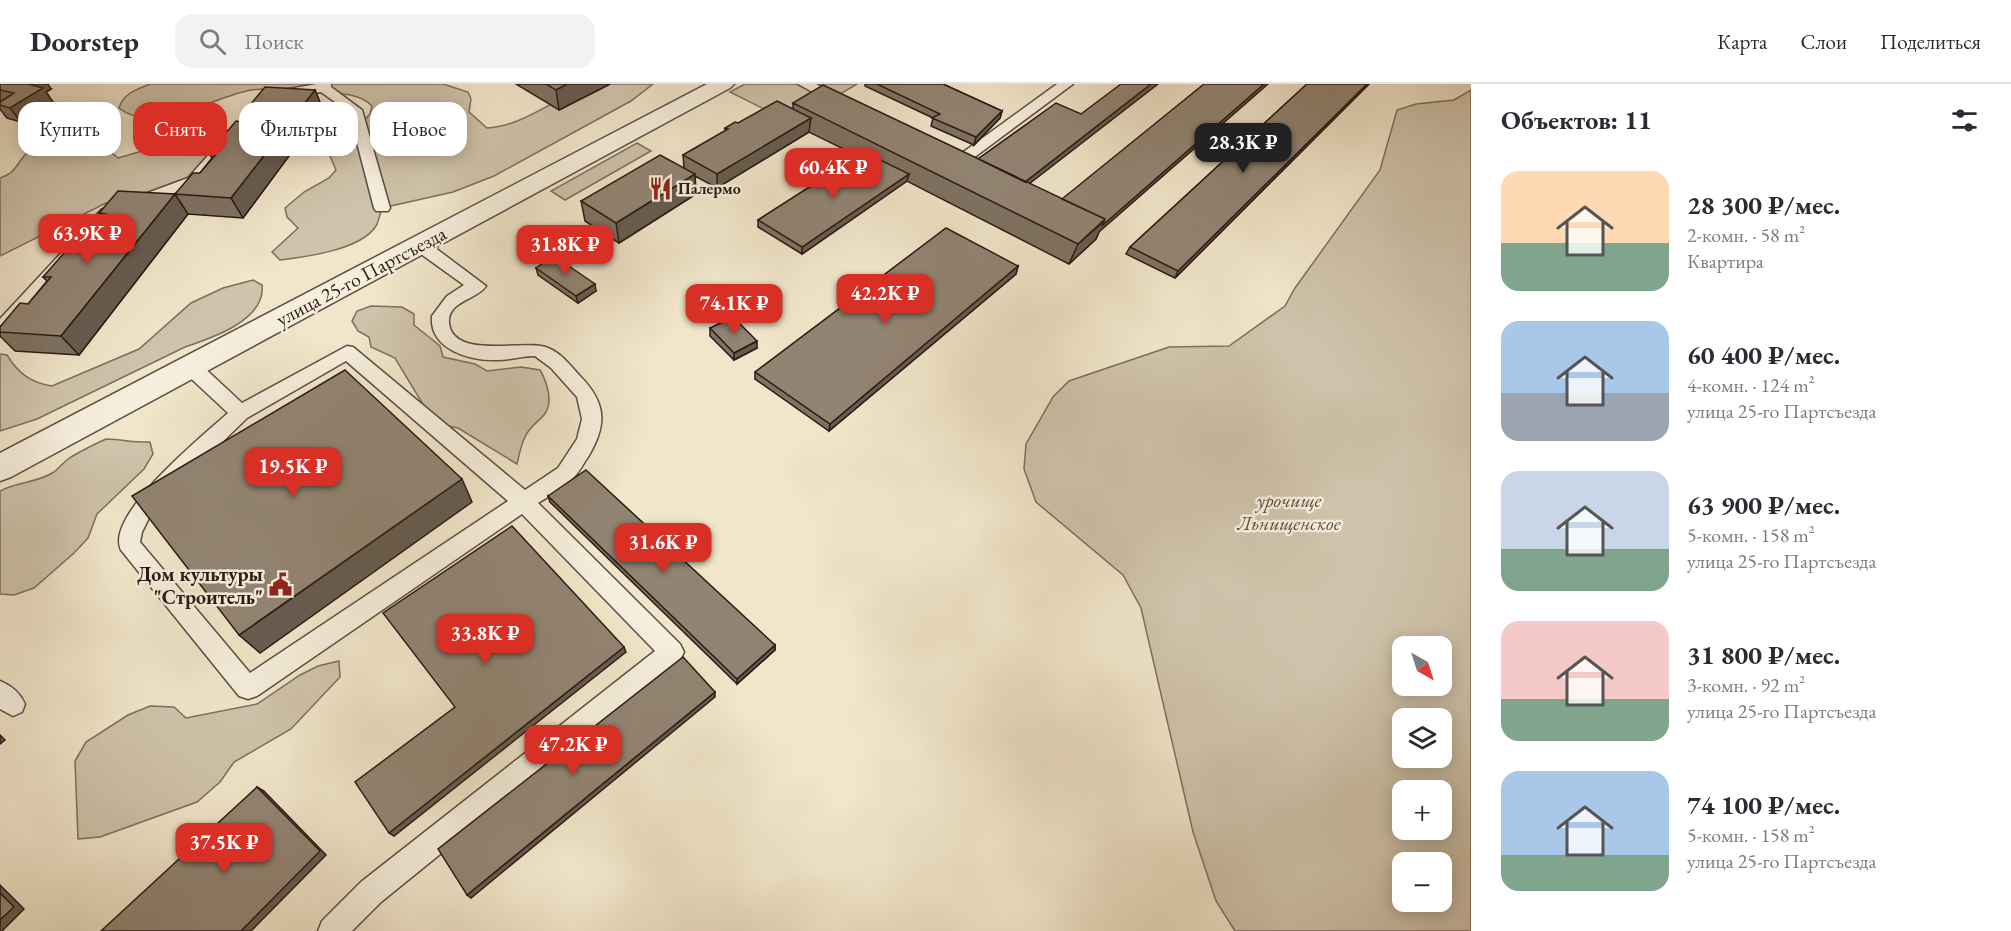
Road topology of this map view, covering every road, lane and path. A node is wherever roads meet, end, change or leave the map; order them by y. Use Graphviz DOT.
graph roads {
  1 [pos="723,84"];
  2 [pos="805,84"];
  3 [pos="1066,84"];
  4 [pos="324,86"];
  5 [pos="268,100"];
  6 [pos="860,110"];
  7 [pos="237,130"];
  8 [pos="932,144"];
  9 [pos="382,208"];
  10 [pos="420,245"];
  11 [pos="0,330"];
  12 [pos="191,367"];
  13 [pos="240,413"];
  14 [pos="0,468"];
  15 [pos="524,502"];
  16 [pos="332,931"];
  1 -- 10 [label="street, улица 25-го Партсъезда"];
  2 -- 6 [label="lane"];
  3 -- 8 [label="lane"];
  4 -- 5 [label="lane"];
  4 -- 9 [label="lane"];
  7 -- 11 [label="lane"];
  10 -- 12 [label="street, улица 25-го Партсъезда"];
  10 -- 15 [label="lane"];
  12 -- 13 [label="lane"];
  12 -- 14 [label="street, улица 25-го Партсъезда"];
  13 -- 15 [label="lane"];
  13 -- 15 [label="lane"];
  15 -- 16 [label="lane"];
}
